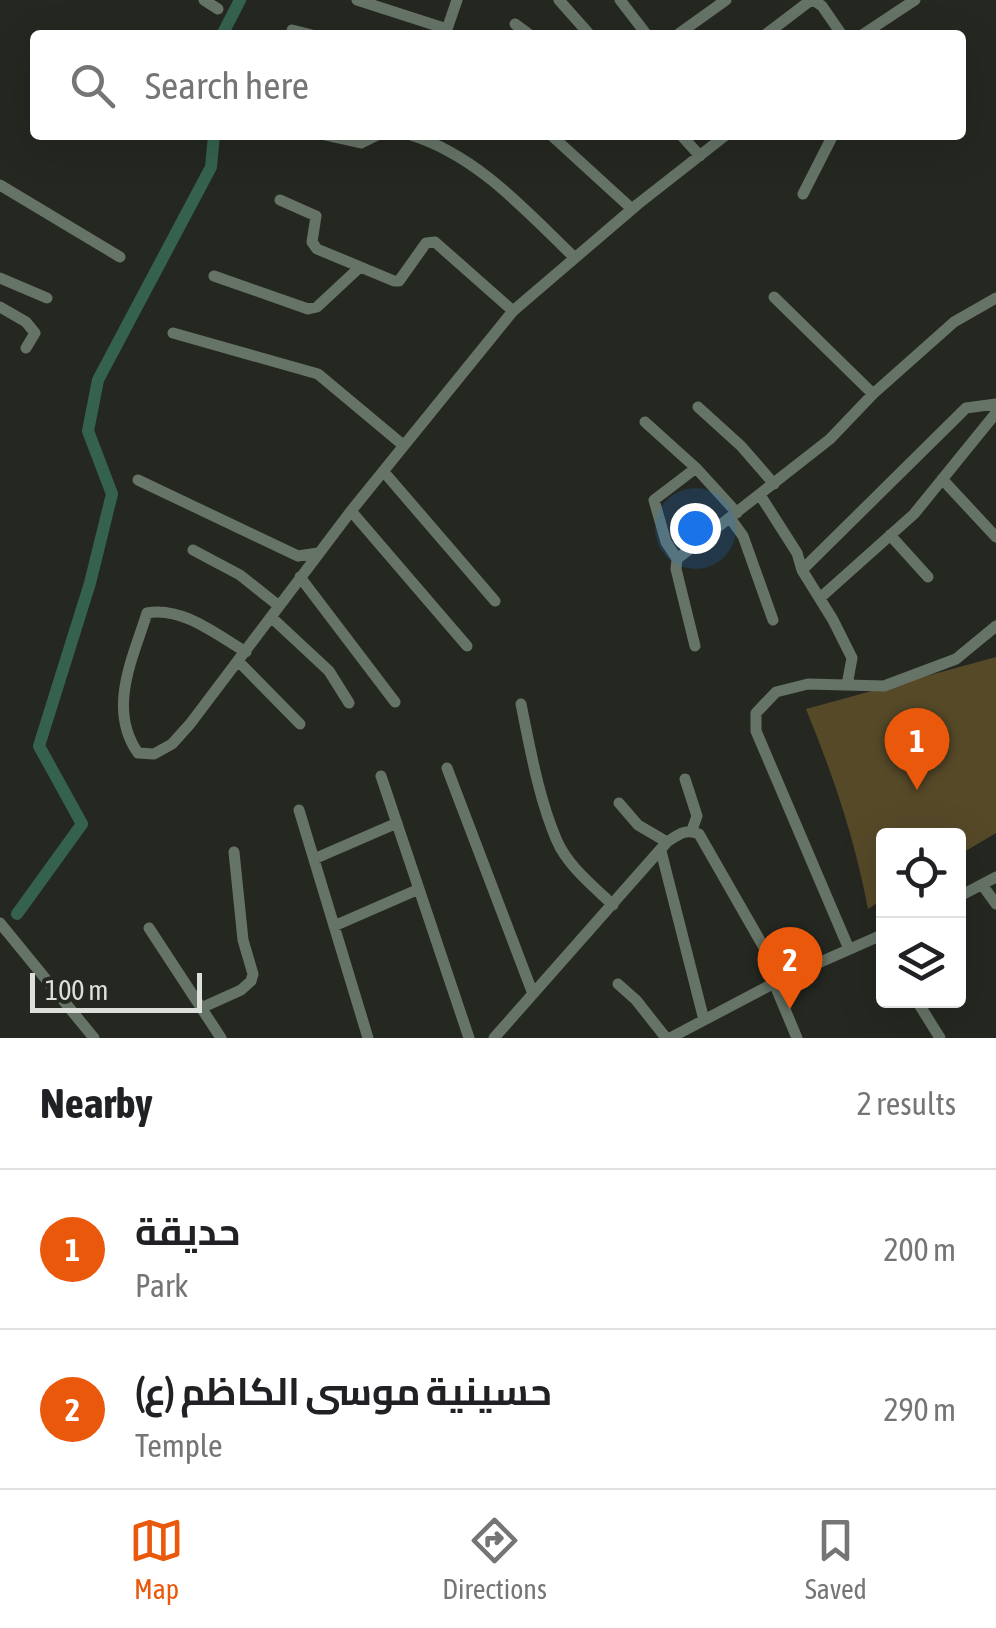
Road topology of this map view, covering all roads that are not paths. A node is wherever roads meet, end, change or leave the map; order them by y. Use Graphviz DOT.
graph roads {
  1 [pos="204,0"];
  2 [pos="357,0"];
  3 [pos="457,0"];
  4 [pos="558,0"];
  5 [pos="620,0"];
  6 [pos="812,0"];
  7 [pos="916,0"];
  8 [pos="717,3"];
  9 [pos="218,9"];
  10 [pos="514,24"];
  11 [pos="440,30"];
  12 [pos="447,30"];
  13 [pos="523,30"];
  14 [pos="585,30"];
  15 [pos="644,30"];
  16 [pos="683,30"];
  17 [pos="772,30"];
  18 [pos="839,30"];
  19 [pos="870,30"];
  20 [pos="430,140"];
  21 [pos="557,140"];
  22 [pos="686,140"];
  23 [pos="720,140"];
  24 [pos="830,140"];
  25 [pos="700,156"];
  26 [pos="0,185"];
  27 [pos="803,194"];
  28 [pos="280,200"];
  29 [pos="632,209"];
  30 [pos="120,257"];
  31 [pos="574,258"];
  32 [pos="360,267"];
  33 [pos="214,276"];
  34 [pos="0,278"];
  35 [pos="774,297"];
  36 [pos="48,298"];
  37 [pos="996,298"];
  38 [pos="0,307"];
  39 [pos="513,311"];
  40 [pos="172,333"];
  41 [pos="26,348"];
  42 [pos="873,394"];
  43 [pos="996,404"];
  44 [pos="698,407"];
  45 [pos="996,413"];
  46 [pos="645,422"];
  47 [pos="403,446"];
  48 [pos="696,468"];
  49 [pos="384,472"];
  50 [pos="942,479"];
  51 [pos="138,480"];
  52 [pos="774,484"];
  53 [pos="760,495"];
  54 [pos="350,510"];
  55 [pos="734,516"];
  56 [pos="890,535"];
  57 [pos="996,536"];
  58 [pos="194,550"];
  59 [pos="318,553"];
  60 [pos="677,559"];
  61 [pos="802,570"];
  62 [pos="300,577"];
  63 [pos="928,577"];
  64 [pos="820,598"];
  65 [pos="495,601"];
  66 [pos="275,612"];
  67 [pos="772,620"];
  68 [pos="996,626"];
  69 [pos="467,646"];
  70 [pos="695,646"];
  71 [pos="242,657"];
  72 [pos="847,685"];
  73 [pos="396,702"];
  74 [pos="348,704"];
  75 [pos="521,704"];
  76 [pos="300,724"];
  77 [pos="447,768"];
  78 [pos="382,776"];
  79 [pos="685,778"];
  80 [pos="619,803"];
  81 [pos="299,810"];
  82 [pos="397,823"];
  83 [pos="692,830"];
  84 [pos="664,846"];
  85 [pos="234,852"];
  86 [pos="314,859"];
  87 [pos="996,878"];
  88 [pos="982,886"];
  89 [pos="419,888"];
  90 [pos="966,894"];
  91 [pos="996,904"];
  92 [pos="612,906"];
  93 [pos="0,923"];
  94 [pos="334,926"];
  95 [pos="150,928"];
  96 [pos="876,941"];
  97 [pos="849,949"];
  98 [pos="778,981"];
  99 [pos="618,984"];
  100 [pos="533,994"];
  101 [pos="202,1008"];
  102 [pos="922,1008"];
  103 [pos="704,1020"];
  104 [pos="94,1038"];
  105 [pos="221,1038"];
  106 [pos="368,1038"];
  107 [pos="470,1038"];
  108 [pos="494,1038"];
  109 [pos="668,1038"];
  110 [pos="797,1038"];
  111 [pos="940,1038"];
  1 -- 9 [label="street"];
  2 -- 11 [label="street"];
  3 -- 12 [label="street"];
  4 -- 14 [label="street"];
  5 -- 15 [label="street"];
  6 -- 17 [label="street"];
  6 -- 18 [label="street"];
  7 -- 19 [label="street"];
  8 -- 16 [label="street"];
  10 -- 13 [label="street"];
  20 -- 31 [label="street"];
  21 -- 29 [label="street"];
  22 -- 25 [label="street"];
  23 -- 25 [label="street"];
  24 -- 27 [label="street"];
  25 -- 29 [label="street"];
  26 -- 30 [label="street"];
  28 -- 32 [label="street"];
  29 -- 31 [label="street"];
  31 -- 39 [label="street"];
  32 -- 33 [label="street"];
  32 -- 39 [label="street"];
  34 -- 36 [label="street"];
  35 -- 42 [label="street"];
  37 -- 42 [label="street"];
  38 -- 41 [label="street"];
  39 -- 47 [label="street"];
  40 -- 47 [label="street"];
  42 -- 52 [label="street"];
  43 -- 61 [label="street"];
  44 -- 52 [label="street"];
  45 -- 50 [label="street"];
  46 -- 48 [label="street"];
  47 -- 49 [label="street"];
  48 -- 55 [label="street"];
  48 -- 60 [label="street"];
  49 -- 54 [label="street"];
  49 -- 65 [label="street"];
  50 -- 56 [label="street"];
  50 -- 57 [label="street"];
  51 -- 59 [label="street"];
  52 -- 53 [label="street"];
  53 -- 55 [label="street"];
  53 -- 61 [label="street"];
  54 -- 59 [label="street"];
  54 -- 69 [label="street"];
  55 -- 60 [label="street"];
  55 -- 67 [label="street"];
  56 -- 63 [label="street"];
  56 -- 64 [label="street"];
  58 -- 66 [label="street"];
  59 -- 62 [label="street"];
  60 -- 70 [label="street"];
  61 -- 64 [label="street"];
  62 -- 66 [label="street"];
  62 -- 73 [label="street"];
  64 -- 72 [label="street"];
  66 -- 71 [label="street"];
  66 -- 74 [label="street"];
  68 -- 72 [label="street"];
  71 -- 71 [label="street"];
  71 -- 76 [label="street"];
  72 -- 97 [label="street"];
  75 -- 92 [label="street"];
  77 -- 100 [label="street"];
  78 -- 82 [label="street"];
  79 -- 83 [label="street"];
  80 -- 84 [label="street"];
  81 -- 86 [label="street"];
  82 -- 86 [label="street"];
  82 -- 89 [label="street"];
  83 -- 84 [label="street"];
  83 -- 98 [label="street"];
  84 -- 92 [label="street"];
  84 -- 103 [label="street"];
  85 -- 101 [label="street"];
  86 -- 94 [label="street"];
  87 -- 88 [label="street"];
  88 -- 90 [label="street"];
  88 -- 91 [label="street"];
  89 -- 94 [label="street"];
  89 -- 107 [label="street"];
  92 -- 100 [label="street"];
  93 -- 104 [label="street"];
  94 -- 106 [label="street"];
  95 -- 101 [label="street"];
  96 -- 97 [label="street"];
  97 -- 98 [label="street"];
  98 -- 103 [label="street"];
  98 -- 110 [label="street"];
  99 -- 109 [label="street"];
  100 -- 108 [label="street"];
  101 -- 105 [label="street"];
  102 -- 111 [label="street"];
  103 -- 109 [label="street"];
}
